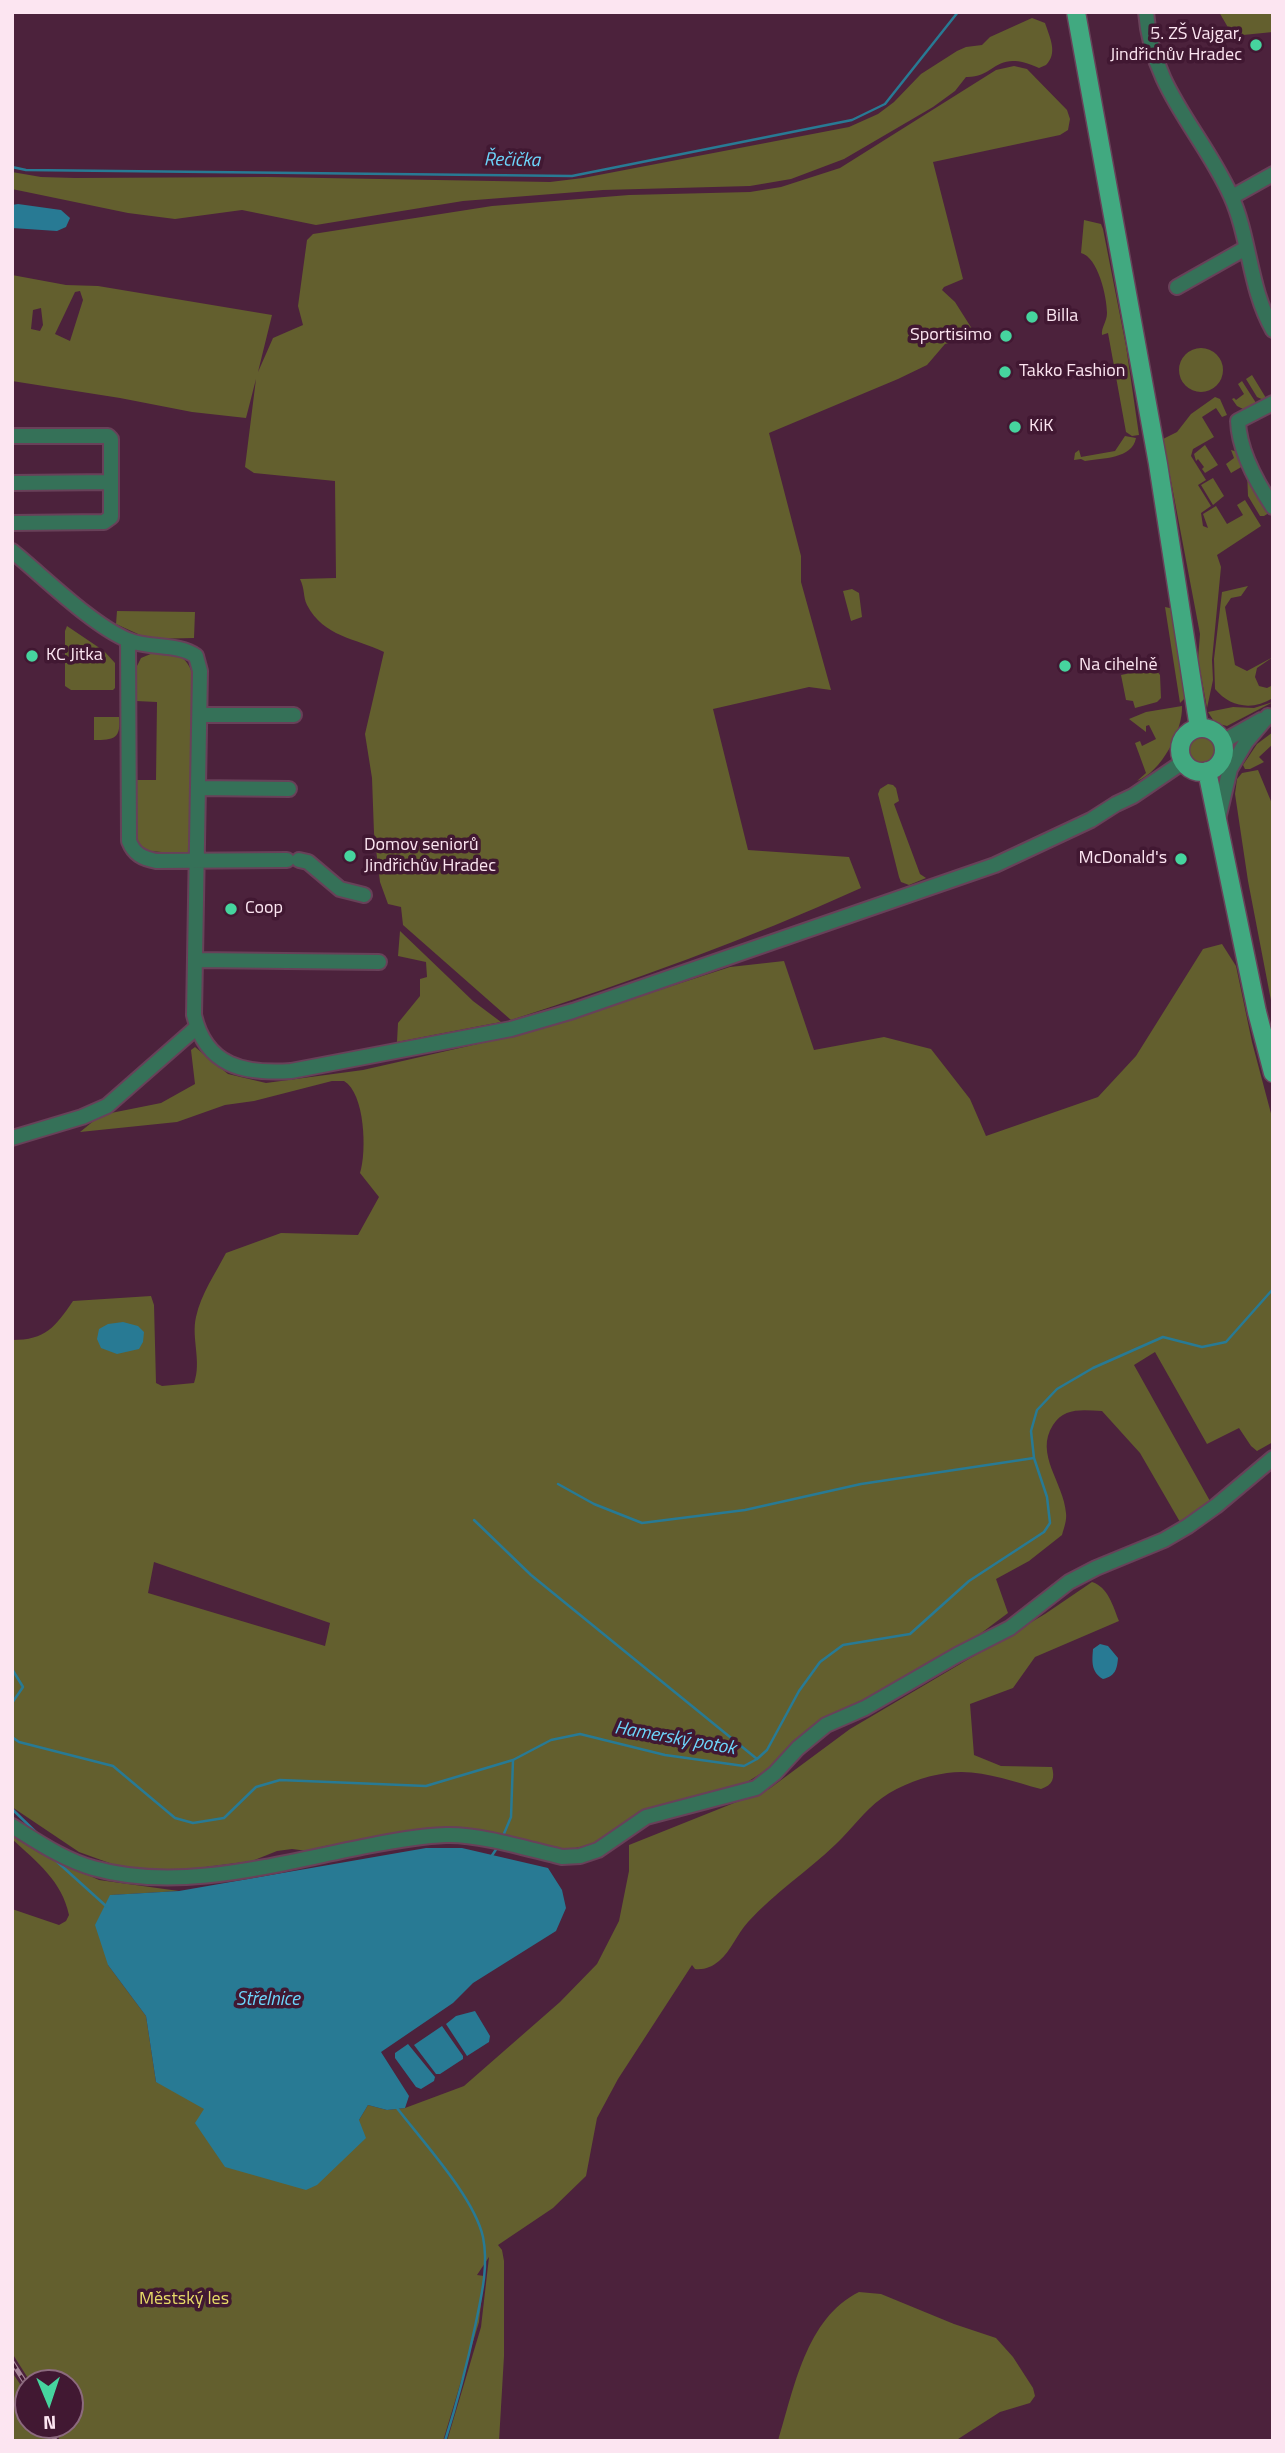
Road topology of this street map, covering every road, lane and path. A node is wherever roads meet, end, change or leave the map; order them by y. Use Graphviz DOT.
graph roads {
  1 [pos="1076,12"];
  2 [pos="1146,12"];
  3 [pos="1273,174"];
  4 [pos="1232,197"];
  5 [pos="1245,248"];
  6 [pos="1177,287"];
  7 [pos="1273,330"];
  8 [pos="1273,403"];
  9 [pos="12,436"];
  10 [pos="111,482"];
  11 [pos="12,483"];
  12 [pos="1273,507"];
  13 [pos="12,523"];
  14 [pos="12,551"];
  15 [pos="128,640"];
  16 [pos="1270,714"];
  17 [pos="206,715"];
  18 [pos="294,715"];
  19 [pos="1199,728"];
  20 [pos="1222,742"];
  21 [pos="1183,762"];
  22 [pos="1207,771"];
  23 [pos="198,789"];
  24 [pos="289,789"];
  25 [pos="1218,820"];
  26 [pos="197,860"];
  27 [pos="364,895"];
  28 [pos="195,960"];
  29 [pos="379,962"];
  30 [pos="197,1027"];
  31 [pos="1273,1073"];
  32 [pos="12,1138"];
  33 [pos="1273,1458"];
  34 [pos="12,1826"];
  1 -- 19 [label="main road"];
  2 -- 4 [label="street"];
  3 -- 4 [label="street"];
  4 -- 5 [label="street"];
  5 -- 6 [label="street"];
  5 -- 7 [label="street"];
  8 -- 12 [label="street"];
  9 -- 10 [label="street"];
  10 -- 11 [label="street"];
  10 -- 13 [label="street"];
  14 -- 15 [label="street"];
  15 -- 23 [label="street"];
  15 -- 26 [label="street"];
  16 -- 20 [label="street"];
  16 -- 25 [label="street"];
  17 -- 18 [label="street"];
  19 -- 20 [label="main road"];
  19 -- 21 [label="main road"];
  20 -- 22 [label="main road"];
  21 -- 22 [label="main road"];
  21 -- 30 [label="street"];
  22 -- 25 [label="main road"];
  23 -- 24 [label="street"];
  23 -- 26 [label="street"];
  25 -- 31 [label="main road"];
  26 -- 27 [label="street"];
  26 -- 28 [label="street"];
  28 -- 29 [label="street"];
  28 -- 30 [label="street"];
  30 -- 32 [label="street"];
  33 -- 34 [label="street"];
}
